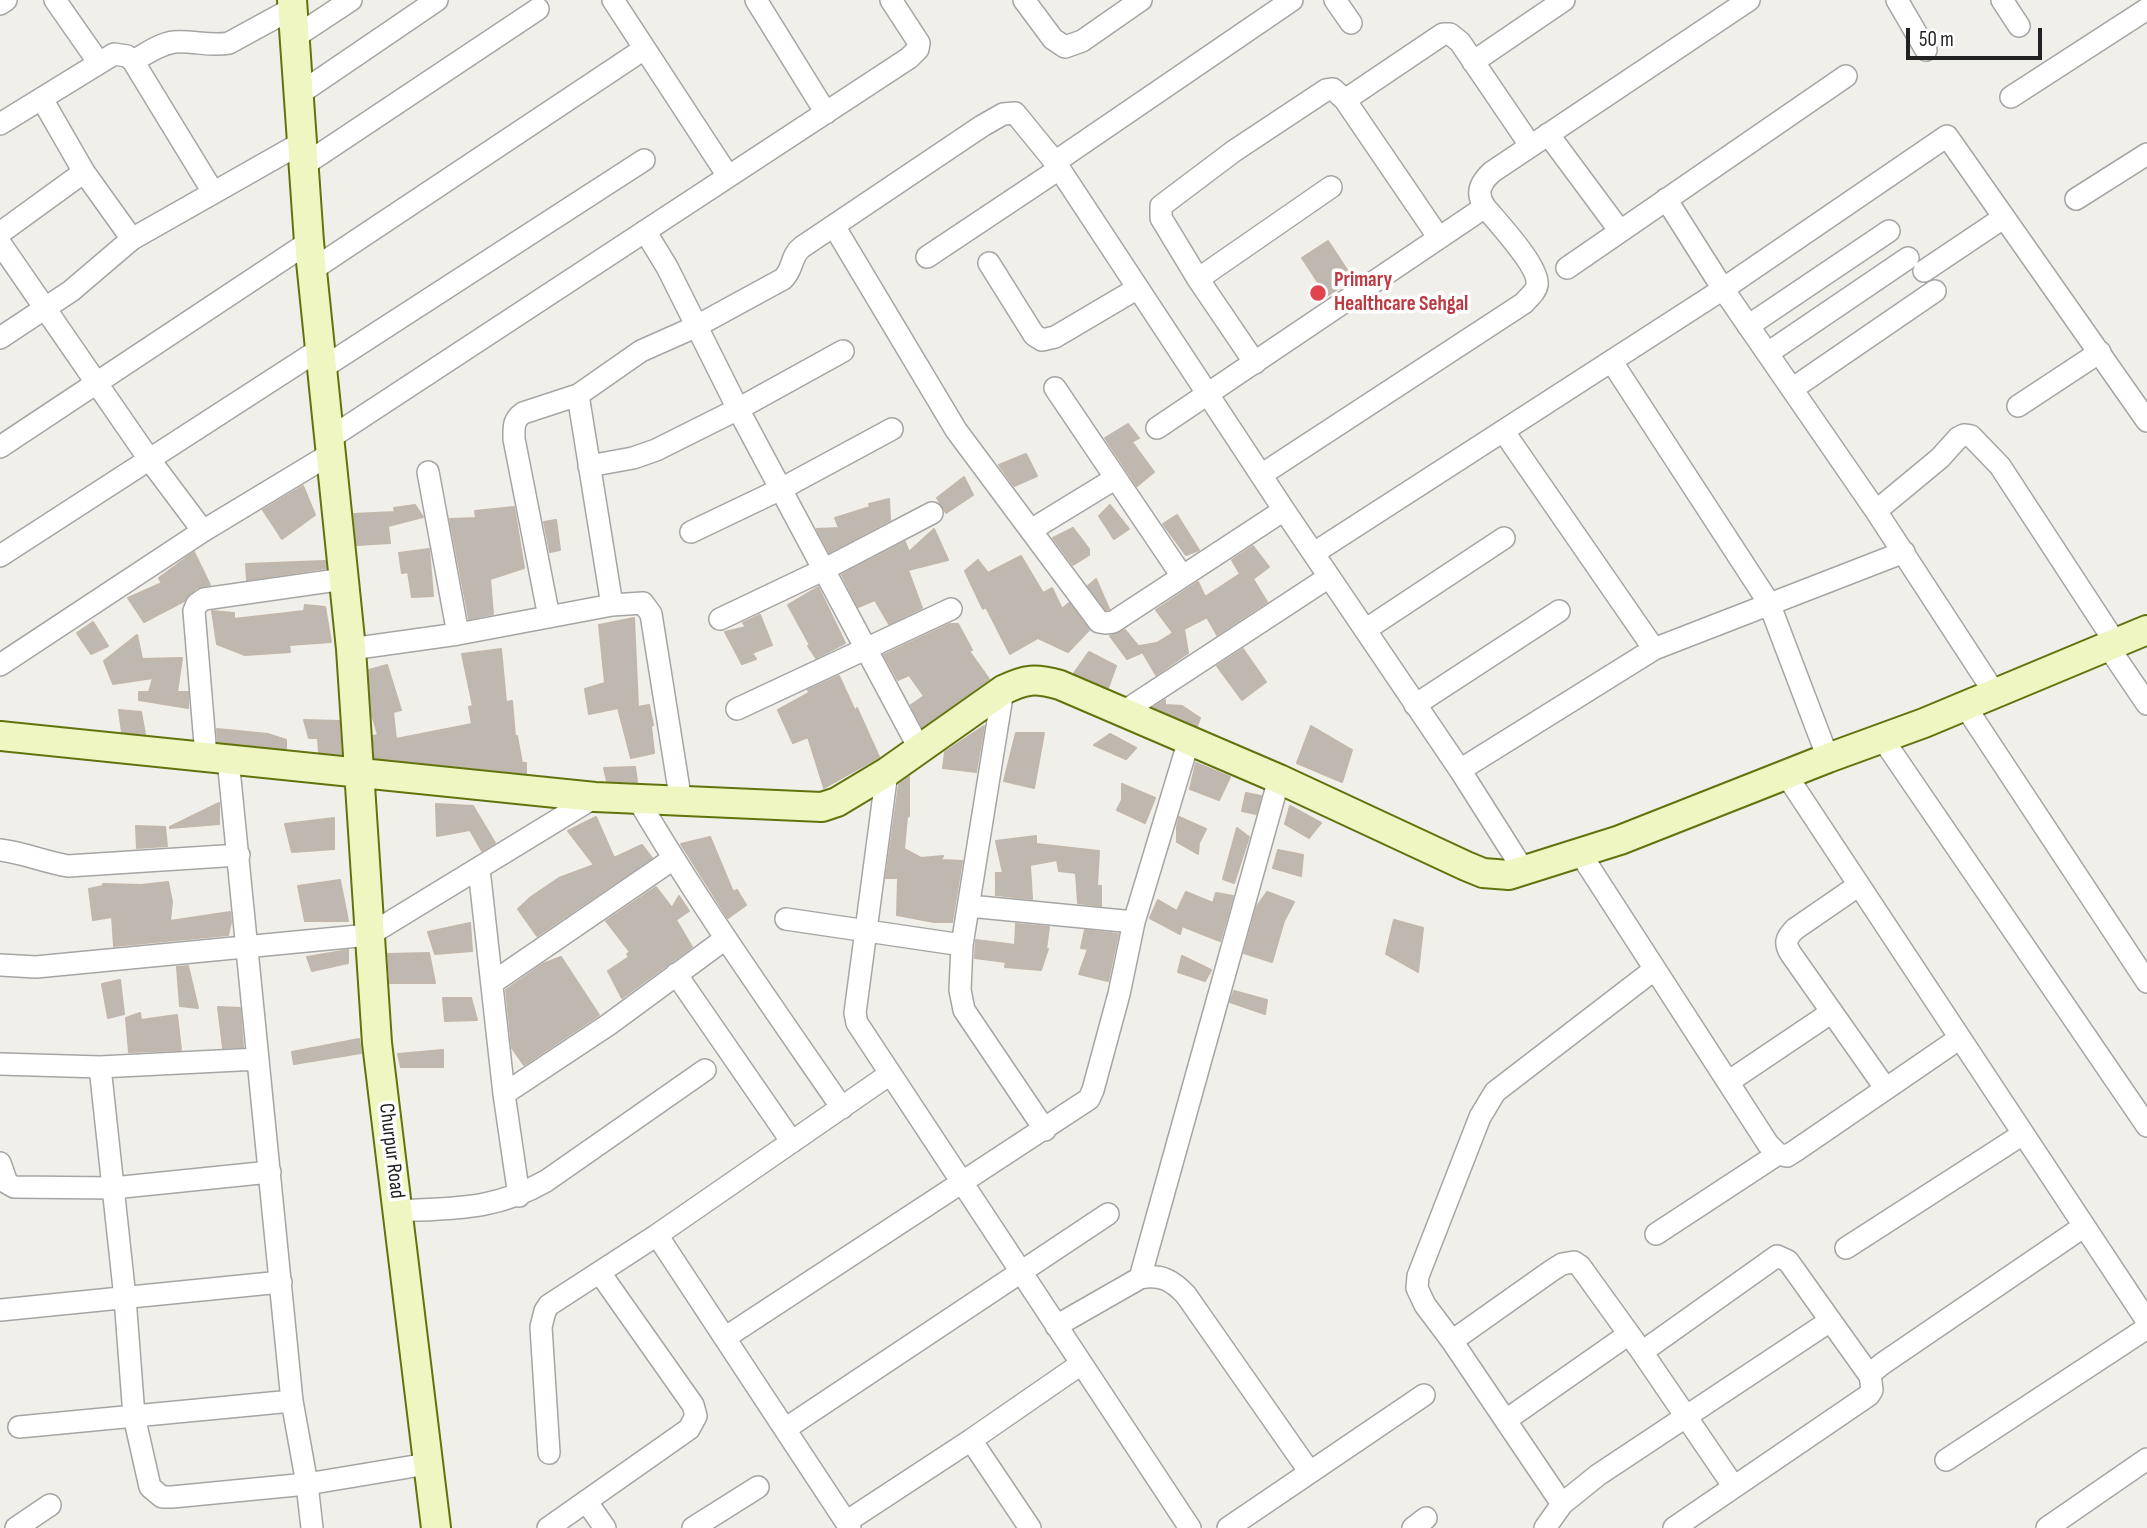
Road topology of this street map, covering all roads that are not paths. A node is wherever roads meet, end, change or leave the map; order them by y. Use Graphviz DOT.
graph roads {
  1 [pos="6,0"];
  2 [pos="55,0"];
  3 [pos="351,0"];
  4 [pos="437,0"];
  5 [pos="612,0"];
  6 [pos="756,0"];
  7 [pos="891,0"];
  8 [pos="1024,0"];
  9 [pos="1141,0"];
  10 [pos="1292,0"];
  11 [pos="1335,0"];
  12 [pos="1564,0"];
  13 [pos="1749,0"];
  14 [pos="1897,0"];
  15 [pos="2002,0"];
  16 [pos="0,4"];
  17 [pos="292,4"];
  18 [pos="538,9"];
  19 [pos="2147,9"];
  20 [pos="1351,23"];
  21 [pos="2019,26"];
  22 [pos="295,37"];
  23 [pos="644,49"];
  24 [pos="1926,50"];
  25 [pos="133,61"];
  26 [pos="1473,62"];
  27 [pos="99,63"];
  28 [pos="1846,76"];
  29 [pos="299,94"];
  30 [pos="2011,97"];
  31 [pos="42,99"];
  32 [pos="1345,100"];
  33 [pos="826,113"];
  34 [pos="0,124"];
  35 [pos="1539,139"];
  36 [pos="304,153"];
  37 [pos="2147,154"];
  38 [pos="644,160"];
  39 [pos="1057,166"];
  40 [pos="84,172"];
  41 [pos="727,176"];
  42 [pos="1331,187"];
  43 [pos="213,192"];
  44 [pos="1667,199"];
  45 [pos="2076,199"];
  46 [pos="1485,207"];
  47 [pos="2003,218"];
  48 [pos="834,226"];
  49 [pos="645,231"];
  50 [pos="1620,231"];
  51 [pos="1889,231"];
  52 [pos="0,233"];
  53 [pos="1439,238"];
  54 [pos="132,239"];
  55 [pos="309,242"];
  56 [pos="0,243"];
  57 [pos="927,257"];
  58 [pos="989,262"];
  59 [pos="1567,268"];
  60 [pos="312,270"];
  61 [pos="1198,279"];
  62 [pos="1138,288"];
  63 [pos="1723,289"];
  64 [pos="1935,291"];
  65 [pos="45,309"];
  66 [pos="1748,326"];
  67 [pos="695,327"];
  68 [pos="0,338"];
  69 [pos="843,351"];
  70 [pos="2100,352"];
  71 [pos="1768,353"];
  72 [pos="321,359"];
  73 [pos="1612,362"];
  74 [pos="1255,363"];
  75 [pos="98,383"];
  76 [pos="1055,388"];
  77 [pos="1792,389"];
  78 [pos="1207,394"];
  79 [pos="578,395"];
  80 [pos="2018,406"];
  81 [pos="738,409"];
  82 [pos="2147,421"];
  83 [pos="1157,428"];
  84 [pos="892,429"];
  85 [pos="1504,432"];
  86 [pos="331,446"];
  87 [pos="0,447"];
  88 [pos="149,459"];
  89 [pos="589,466"];
  90 [pos="428,472"];
  91 [pos="1261,475"];
  92 [pos="1116,478"];
  93 [pos="781,489"];
  94 [pos="1284,510"];
  95 [pos="1876,511"];
  96 [pos="932,513"];
  97 [pos="1031,530"];
  98 [pos="203,531"];
  99 [pos="691,532"];
  100 [pos="1504,538"];
  101 [pos="1903,552"];
  102 [pos="1314,553"];
  103 [pos="0,556"];
  104 [pos="822,570"];
  105 [pos="1182,576"];
  106 [pos="1329,577"];
  107 [pos="344,579"];
  108 [pos="1769,603"];
  109 [pos="612,605"];
  110 [pos="951,608"];
  111 [pos="1559,611"];
  112 [pos="550,617"];
  113 [pos="720,619"];
  114 [pos="1365,630"];
  115 [pos="2147,630"];
  116 [pos="458,634"];
  117 [pos="2111,644"];
  118 [pos="351,649"];
  119 [pos="865,649"];
  120 [pos="1654,649"];
  121 [pos="0,665"];
  122 [pos="1003,690"];
  123 [pos="1994,692"];
  124 [pos="2147,704"];
  125 [pos="1415,705"];
  126 [pos="1965,706"];
  127 [pos="737,709"];
  128 [pos="1124,712"];
  129 [pos="0,736"];
  130 [pos="1882,738"];
  131 [pos="1189,740"];
  132 [pos="919,748"];
  133 [pos="217,758"];
  134 [pos="1828,758"];
  135 [pos="1460,770"];
  136 [pos="361,772"];
  137 [pos="887,772"];
  138 [pos="1787,776"];
  139 [pos="1279,779"];
  140 [pos="595,797"];
  141 [pos="637,798"];
  142 [pos="681,802"];
  143 [pos="0,850"];
  144 [pos="1580,853"];
  145 [pos="239,855"];
  146 [pos="673,859"];
  147 [pos="479,869"];
  148 [pos="1524,871"];
  149 [pos="1858,885"];
  150 [pos="969,906"];
  151 [pos="786,919"];
  152 [pos="1134,922"];
  153 [pos="866,930"];
  154 [pos="369,935"];
  155 [pos="725,939"];
  156 [pos="962,945"];
  157 [pos="248,948"];
  158 [pos="0,965"];
  159 [pos="1655,969"];
  160 [pos="676,974"];
  161 [pos="2147,982"];
  162 [pos="492,983"];
  163 [pos="1832,1012"];
  164 [pos="1960,1038"];
  165 [pos="258,1059"];
  166 [pos="0,1063"];
  167 [pos="100,1067"];
  168 [pos="705,1070"];
  169 [pos="890,1074"];
  170 [pos="1728,1082"];
  171 [pos="1886,1089"];
  172 [pos="504,1094"];
  173 [pos="842,1108"];
  174 [pos="2147,1126"];
  175 [pos="1045,1130"];
  176 [pos="2022,1134"];
  177 [pos="792,1142"];
  178 [pos="1778,1154"];
  179 [pos="0,1163"];
  180 [pos="270,1172"];
  181 [pos="961,1183"];
  182 [pos="113,1188"];
  183 [pos="519,1196"];
  184 [pos="398,1210"];
  185 [pos="1108,1214"];
  186 [pos="2083,1227"];
  187 [pos="657,1234"];
  188 [pos="1656,1234"];
  189 [pos="1846,1248"];
  190 [pos="600,1273"];
  191 [pos="1021,1273"];
  192 [pos="1140,1278"];
  193 [pos="281,1282"];
  194 [pos="125,1298"];
  195 [pos="0,1310"];
  196 [pos="1830,1321"];
  197 [pos="2147,1321"];
  198 [pos="1056,1325"];
  199 [pos="2147,1328"];
  200 [pos="1629,1334"];
  201 [pos="726,1337"];
  202 [pos="1452,1341"];
  203 [pos="1642,1352"];
  204 [pos="1081,1364"];
  205 [pos="1870,1376"];
  206 [pos="1424,1395"];
  207 [pos="292,1401"];
  208 [pos="134,1416"];
  209 [pos="1685,1417"];
  210 [pos="1506,1420"];
  211 [pos="19,1427"];
  212 [pos="785,1429"];
  213 [pos="971,1440"];
  214 [pos="549,1453"];
  215 [pos="2147,1459"];
  216 [pos="1946,1460"];
  217 [pos="427,1464"];
  218 [pos="1309,1471"];
  219 [pos="307,1484"];
  220 [pos="758,1487"];
  221 [pos="1734,1488"];
  222 [pos="586,1501"];
  223 [pos="1563,1504"];
  224 [pos="50,1505"];
  225 [pos="848,1525"];
  226 [pos="16,1528"];
  227 [pos="312,1528"];
  228 [pos="436,1528"];
  229 [pos="548,1528"];
  230 [pos="605,1528"];
  231 [pos="693,1528"];
  232 [pos="1030,1528"];
  233 [pos="1190,1528"];
  234 [pos="1227,1528"];
  235 [pos="1545,1528"];
  236 [pos="1674,1528"];
  237 [pos="2047,1528"];
  1 -- 16 [label="street"];
  2 -- 27 [label="street"];
  3 -- 22 [label="street"];
  4 -- 29 [label="street"];
  5 -- 23 [label="street"];
  6 -- 33 [label="street"];
  7 -- 33 [label="street"];
  8 -- 9 [label="street"];
  10 -- 39 [label="street"];
  11 -- 20 [label="street"];
  12 -- 26 [label="street"];
  13 -- 35 [label="street"];
  14 -- 24 [label="street"];
  15 -- 21 [label="street"];
  17 -- 22 [label="street, Churpur Road"];
  17 -- 25 [label="street"];
  18 -- 36 [label="street"];
  19 -- 30 [label="street"];
  22 -- 29 [label="street, Churpur Road"];
  23 -- 41 [label="street"];
  23 -- 60 [label="street"];
  25 -- 27 [label="street"];
  25 -- 43 [label="street"];
  26 -- 32 [label="street"];
  26 -- 35 [label="street"];
  27 -- 31 [label="street"];
  28 -- 44 [label="street"];
  29 -- 36 [label="street, Churpur Road"];
  31 -- 34 [label="street"];
  31 -- 40 [label="street"];
  32 -- 53 [label="street"];
  32 -- 61 [label="street"];
  33 -- 41 [label="street"];
  35 -- 46 [label="street"];
  35 -- 50 [label="street"];
  36 -- 43 [label="street"];
  36 -- 55 [label="street, Churpur Road"];
  37 -- 45 [label="street"];
  38 -- 72 [label="street"];
  39 -- 48 [label="street"];
  39 -- 57 [label="street"];
  39 -- 62 [label="street"];
  40 -- 52 [label="street"];
  40 -- 54 [label="street"];
  41 -- 49 [label="street"];
  42 -- 61 [label="street"];
  43 -- 54 [label="street"];
  44 -- 50 [label="street"];
  44 -- 63 [label="street"];
  46 -- 53 [label="street"];
  46 -- 91 [label="street"];
  47 -- 63 [label="street"];
  47 -- 70 [label="street"];
  47 -- 71 [label="street"];
  48 -- 67 [label="street"];
  48 -- 97 [label="street"];
  49 -- 67 [label="street"];
  49 -- 86 [label="street"];
  50 -- 59 [label="street"];
  51 -- 66 [label="street"];
  53 -- 74 [label="street"];
  54 -- 65 [label="street"];
  55 -- 60 [label="street, Churpur Road"];
  55 -- 75 [label="street"];
  56 -- 65 [label="street"];
  58 -- 62 [label="street"];
  60 -- 72 [label="street, Churpur Road"];
  61 -- 74 [label="street"];
  62 -- 78 [label="street"];
  63 -- 66 [label="street"];
  63 -- 73 [label="street"];
  64 -- 77 [label="street"];
  65 -- 68 [label="street"];
  65 -- 75 [label="street"];
  66 -- 71 [label="street"];
  67 -- 79 [label="street"];
  67 -- 81 [label="street"];
  69 -- 81 [label="street"];
  70 -- 80 [label="street"];
  70 -- 82 [label="street"];
  71 -- 77 [label="street"];
  72 -- 86 [label="street, Churpur Road"];
  72 -- 88 [label="street"];
  73 -- 85 [label="street"];
  73 -- 108 [label="street"];
  74 -- 78 [label="street"];
  75 -- 87 [label="street"];
  75 -- 88 [label="street"];
  76 -- 92 [label="street"];
  77 -- 95 [label="street"];
  78 -- 83 [label="street"];
  78 -- 91 [label="street"];
  79 -- 89 [label="street"];
  79 -- 112 [label="street"];
  81 -- 89 [label="street"];
  81 -- 93 [label="street"];
  84 -- 93 [label="street"];
  85 -- 102 [label="street"];
  85 -- 120 [label="street"];
  86 -- 98 [label="street"];
  86 -- 107 [label="street, Churpur Road"];
  88 -- 98 [label="street"];
  88 -- 103 [label="street"];
  89 -- 109 [label="street"];
  90 -- 116 [label="street"];
  91 -- 94 [label="street"];
  92 -- 97 [label="street"];
  92 -- 105 [label="street"];
  93 -- 99 [label="street"];
  93 -- 104 [label="street"];
  94 -- 102 [label="street"];
  94 -- 105 [label="street"];
  95 -- 101 [label="street"];
  95 -- 117 [label="street"];
  96 -- 104 [label="street"];
  97 -- 105 [label="street"];
  98 -- 121 [label="street"];
  100 -- 114 [label="street"];
  101 -- 108 [label="street"];
  101 -- 123 [label="street"];
  102 -- 106 [label="street"];
  104 -- 113 [label="street"];
  104 -- 119 [label="street"];
  106 -- 114 [label="street"];
  106 -- 128 [label="street"];
  107 -- 118 [label="street, Churpur Road"];
  107 -- 133 [label="street"];
  108 -- 120 [label="street"];
  108 -- 134 [label="street"];
  109 -- 112 [label="street"];
  109 -- 142 [label="street"];
  110 -- 119 [label="street"];
  111 -- 125 [label="street"];
  112 -- 116 [label="street"];
  114 -- 125 [label="street"];
  115 -- 117 [label="street"];
  116 -- 118 [label="street"];
  117 -- 123 [label="street"];
  117 -- 124 [label="street"];
  118 -- 136 [label="street, Churpur Road"];
  119 -- 127 [label="street"];
  119 -- 132 [label="street"];
  120 -- 135 [label="street"];
  122 -- 128 [label="street"];
  122 -- 132 [label="street"];
  122 -- 150 [label="street"];
  123 -- 126 [label="street"];
  125 -- 135 [label="street"];
  126 -- 130 [label="street"];
  126 -- 161 [label="street"];
  128 -- 131 [label="street"];
  129 -- 133 [label="street"];
  130 -- 134 [label="street"];
  130 -- 174 [label="street"];
  131 -- 139 [label="street"];
  131 -- 152 [label="street"];
  132 -- 137 [label="street"];
  133 -- 136 [label="street"];
  133 -- 145 [label="street"];
  134 -- 138 [label="street"];
  135 -- 148 [label="street"];
  136 -- 140 [label="street"];
  136 -- 154 [label="street, Churpur Road"];
  137 -- 142 [label="street"];
  137 -- 153 [label="street"];
  138 -- 144 [label="street"];
  138 -- 149 [label="street"];
  139 -- 148 [label="street"];
  139 -- 192 [label="street"];
  140 -- 141 [label="street"];
  140 -- 147 [label="street"];
  141 -- 142 [label="street"];
  141 -- 146 [label="street"];
  143 -- 145 [label="street"];
  144 -- 148 [label="street"];
  144 -- 159 [label="street"];
  145 -- 157 [label="street"];
  146 -- 155 [label="street"];
  146 -- 162 [label="street"];
  147 -- 154 [label="street"];
  147 -- 162 [label="street"];
  149 -- 163 [label="street"];
  149 -- 164 [label="street"];
  150 -- 152 [label="street"];
  150 -- 156 [label="street"];
  151 -- 153 [label="street"];
  152 -- 175 [label="street"];
  153 -- 156 [label="street"];
  153 -- 169 [label="street"];
  154 -- 157 [label="street"];
  154 -- 184 [label="street, Churpur Road"];
  155 -- 160 [label="street"];
  155 -- 173 [label="street"];
  156 -- 175 [label="street"];
  157 -- 158 [label="street"];
  157 -- 165 [label="street"];
  159 -- 170 [label="street"];
  159 -- 202 [label="street"];
  160 -- 172 [label="street"];
  160 -- 177 [label="street"];
  162 -- 172 [label="street"];
  163 -- 170 [label="street"];
  163 -- 171 [label="street"];
  164 -- 171 [label="street"];
  164 -- 176 [label="street"];
  165 -- 167 [label="street"];
  165 -- 180 [label="street"];
  166 -- 167 [label="street"];
  167 -- 182 [label="street"];
  168 -- 183 [label="street"];
  169 -- 173 [label="street"];
  169 -- 181 [label="street"];
  170 -- 178 [label="street"];
  171 -- 178 [label="street"];
  172 -- 183 [label="street"];
  173 -- 177 [label="street"];
  175 -- 181 [label="street"];
  176 -- 186 [label="street"];
  176 -- 189 [label="street"];
  177 -- 187 [label="street"];
  178 -- 188 [label="street"];
  179 -- 182 [label="street"];
  180 -- 182 [label="street"];
  180 -- 193 [label="street"];
  181 -- 191 [label="street"];
  181 -- 201 [label="street"];
  182 -- 194 [label="street"];
  183 -- 184 [label="street"];
  184 -- 217 [label="street, Churpur Road"];
  185 -- 191 [label="street"];
  186 -- 197 [label="street"];
  186 -- 205 [label="street"];
  187 -- 190 [label="street"];
  187 -- 201 [label="street"];
  190 -- 214 [label="street"];
  190 -- 222 [label="street"];
  191 -- 198 [label="street"];
  191 -- 212 [label="street"];
  192 -- 198 [label="street"];
  192 -- 218 [label="street"];
  193 -- 194 [label="street"];
  193 -- 207 [label="street"];
  194 -- 195 [label="street"];
  194 -- 208 [label="street"];
  196 -- 203 [label="street"];
  196 -- 205 [label="street"];
  196 -- 209 [label="street"];
  198 -- 204 [label="street"];
  199 -- 216 [label="street"];
  200 -- 202 [label="street"];
  200 -- 203 [label="street"];
  200 -- 210 [label="street"];
  201 -- 212 [label="street"];
  202 -- 210 [label="street"];
  203 -- 209 [label="street"];
  204 -- 213 [label="street"];
  204 -- 233 [label="street"];
  205 -- 221 [label="street"];
  206 -- 218 [label="street"];
  207 -- 208 [label="street"];
  207 -- 219 [label="street"];
  208 -- 211 [label="street"];
  208 -- 219 [label="street"];
  209 -- 221 [label="street"];
  209 -- 223 [label="street"];
  210 -- 223 [label="street"];
  212 -- 225 [label="street"];
  213 -- 225 [label="street"];
  213 -- 232 [label="street"];
  215 -- 237 [label="street"];
  217 -- 219 [label="street"];
  217 -- 228 [label="street, Churpur Road"];
  218 -- 234 [label="street"];
  219 -- 227 [label="street"];
  220 -- 231 [label="street"];
  221 -- 236 [label="street"];
  222 -- 229 [label="street"];
  222 -- 230 [label="street"];
  223 -- 235 [label="street"];
  224 -- 226 [label="street"];
}
